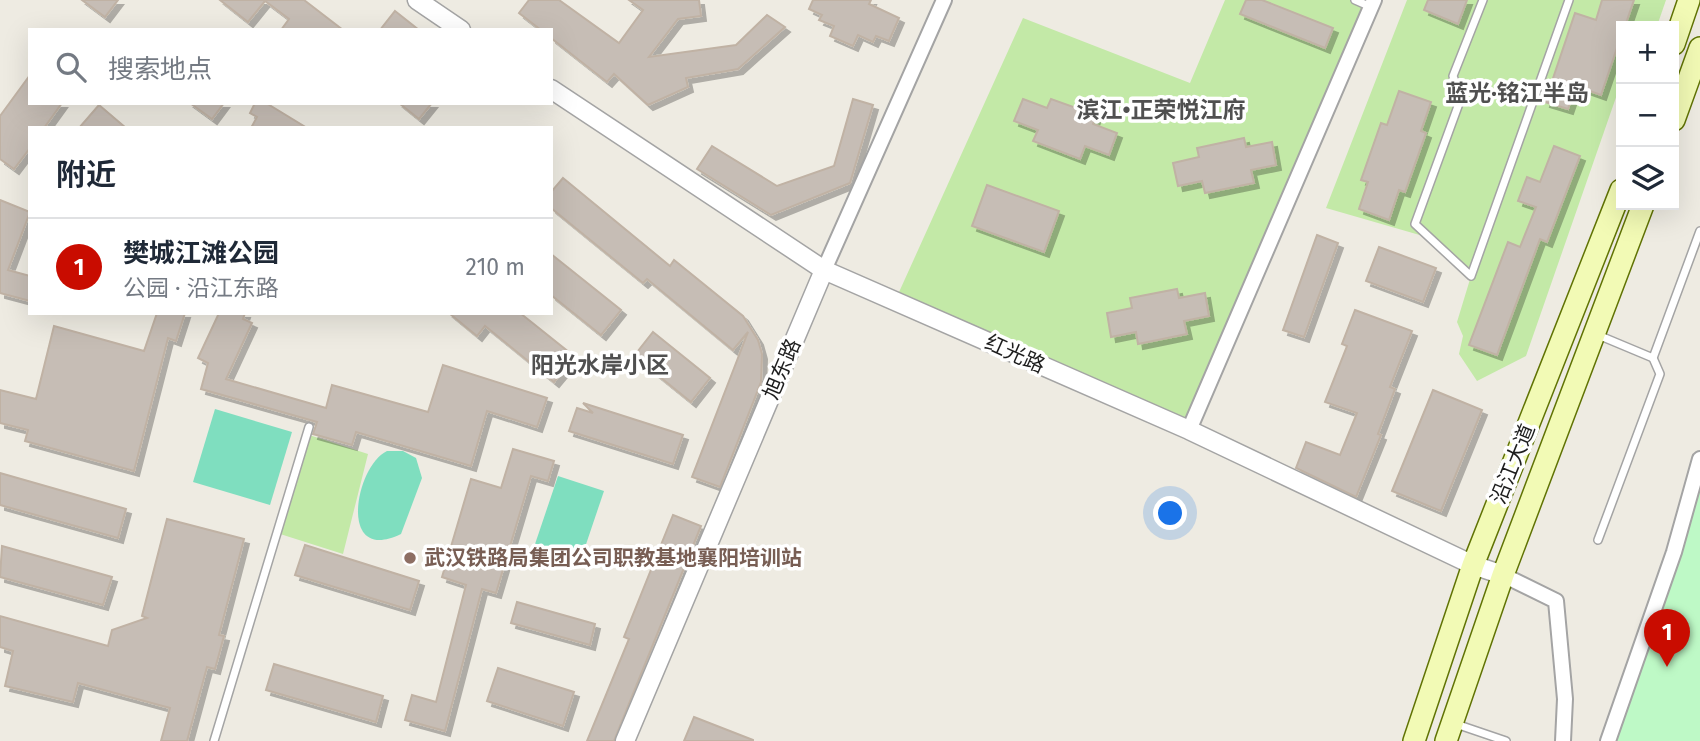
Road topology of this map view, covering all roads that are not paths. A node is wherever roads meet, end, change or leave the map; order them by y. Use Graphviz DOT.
graph roads {
  1 [pos="417,0"];
  2 [pos="944,0"];
  3 [pos="1355,0"];
  4 [pos="1483,0"];
  5 [pos="1569,0"];
  6 [pos="1689,0"];
  7 [pos="1373,3"];
  8 [pos="458,28"];
  9 [pos="1679,29"];
  10 [pos="1700,48"];
  11 [pos="553,90"];
  12 [pos="1679,106"];
  13 [pos="1616,203"];
  14 [pos="1641,210"];
  15 [pos="1700,231"];
  16 [pos="824,270"];
  17 [pos="1594,334"];
  18 [pos="1653,358"];
  19 [pos="309,427"];
  20 [pos="1189,429"];
  21 [pos="1700,458"];
  22 [pos="1598,540"];
  23 [pos="1473,565"];
  24 [pos="1503,576"];
  25 [pos="1449,732"];
  26 [pos="1609,737"];
  27 [pos="214,741"];
  28 [pos="625,741"];
  29 [pos="1414,741"];
  30 [pos="1506,741"];
  31 [pos="1563,741"];
  1 -- 8 [label="street"];
  2 -- 16 [label="street, 旭东路"];
  3 -- 7 [label="lane"];
  4 -- 5 [label="lane"];
  6 -- 9 [label="main road"];
  7 -- 20 [label="street"];
  10 -- 12 [label="main road"];
  11 -- 16 [label="street, 红光路"];
  13 -- 23 [label="main road, 沿江大道"];
  14 -- 17 [label="main road, 沿江大道"];
  15 -- 18 [label="lane"];
  16 -- 20 [label="street, 红光路"];
  16 -- 28 [label="street, 旭东路"];
  17 -- 18 [label="lane"];
  17 -- 24 [label="main road, 沿江大道"];
  18 -- 22 [label="lane"];
  19 -- 27 [label="lane"];
  20 -- 23 [label="street, 红光路"];
  21 -- 26 [label="street"];
  23 -- 24 [label="street, 红光路"];
  23 -- 29 [label="main road, 沿江大道"];
  24 -- 25 [label="main road, 沿江大道"];
  24 -- 31 [label="street"];
  25 -- 30 [label="lane"];
}
